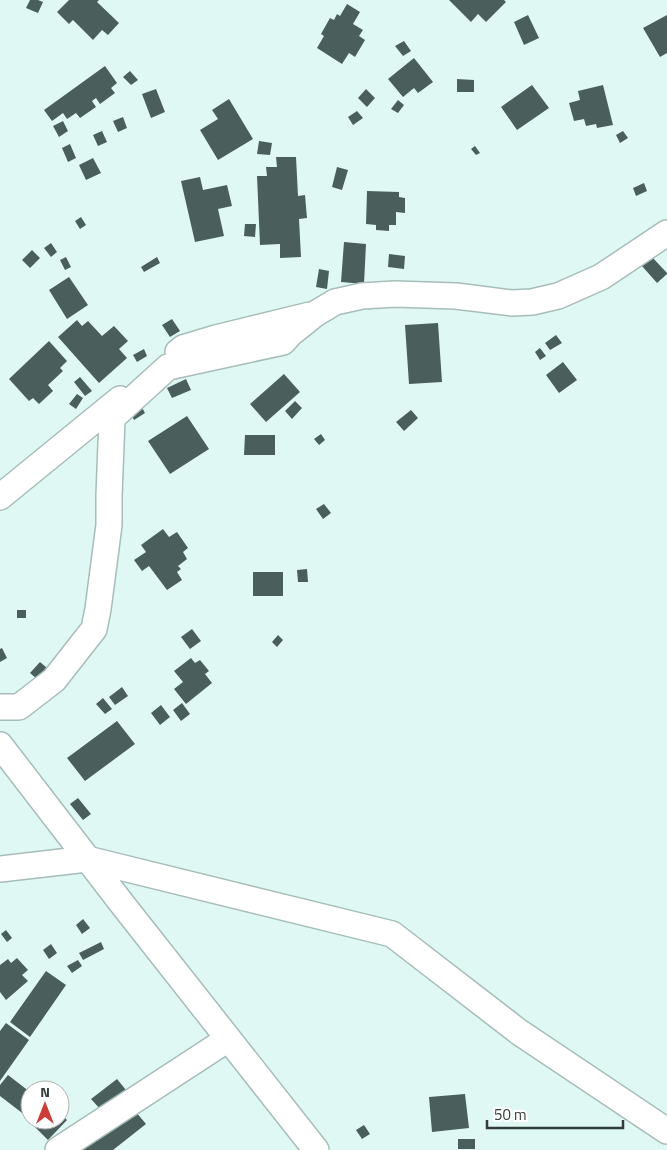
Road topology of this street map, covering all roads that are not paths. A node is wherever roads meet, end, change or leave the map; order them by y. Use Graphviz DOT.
graph roads {
  1 [pos="667,233"];
  2 [pos="315,314"];
  3 [pos="0,498"];
  4 [pos="0,708"];
  5 [pos="0,745"];
  6 [pos="87,859"];
  7 [pos="0,869"];
  8 [pos="228,1039"];
  9 [pos="667,1131"];
  10 [pos="58,1150"];
  11 [pos="316,1150"];
  1 -- 2 [label="street"];
  2 -- 3 [label="street"];
  2 -- 4 [label="street"];
  5 -- 6 [label="street"];
  6 -- 7 [label="street"];
  6 -- 8 [label="street"];
  6 -- 9 [label="street"];
  8 -- 10 [label="street"];
  8 -- 11 [label="street"];
}
